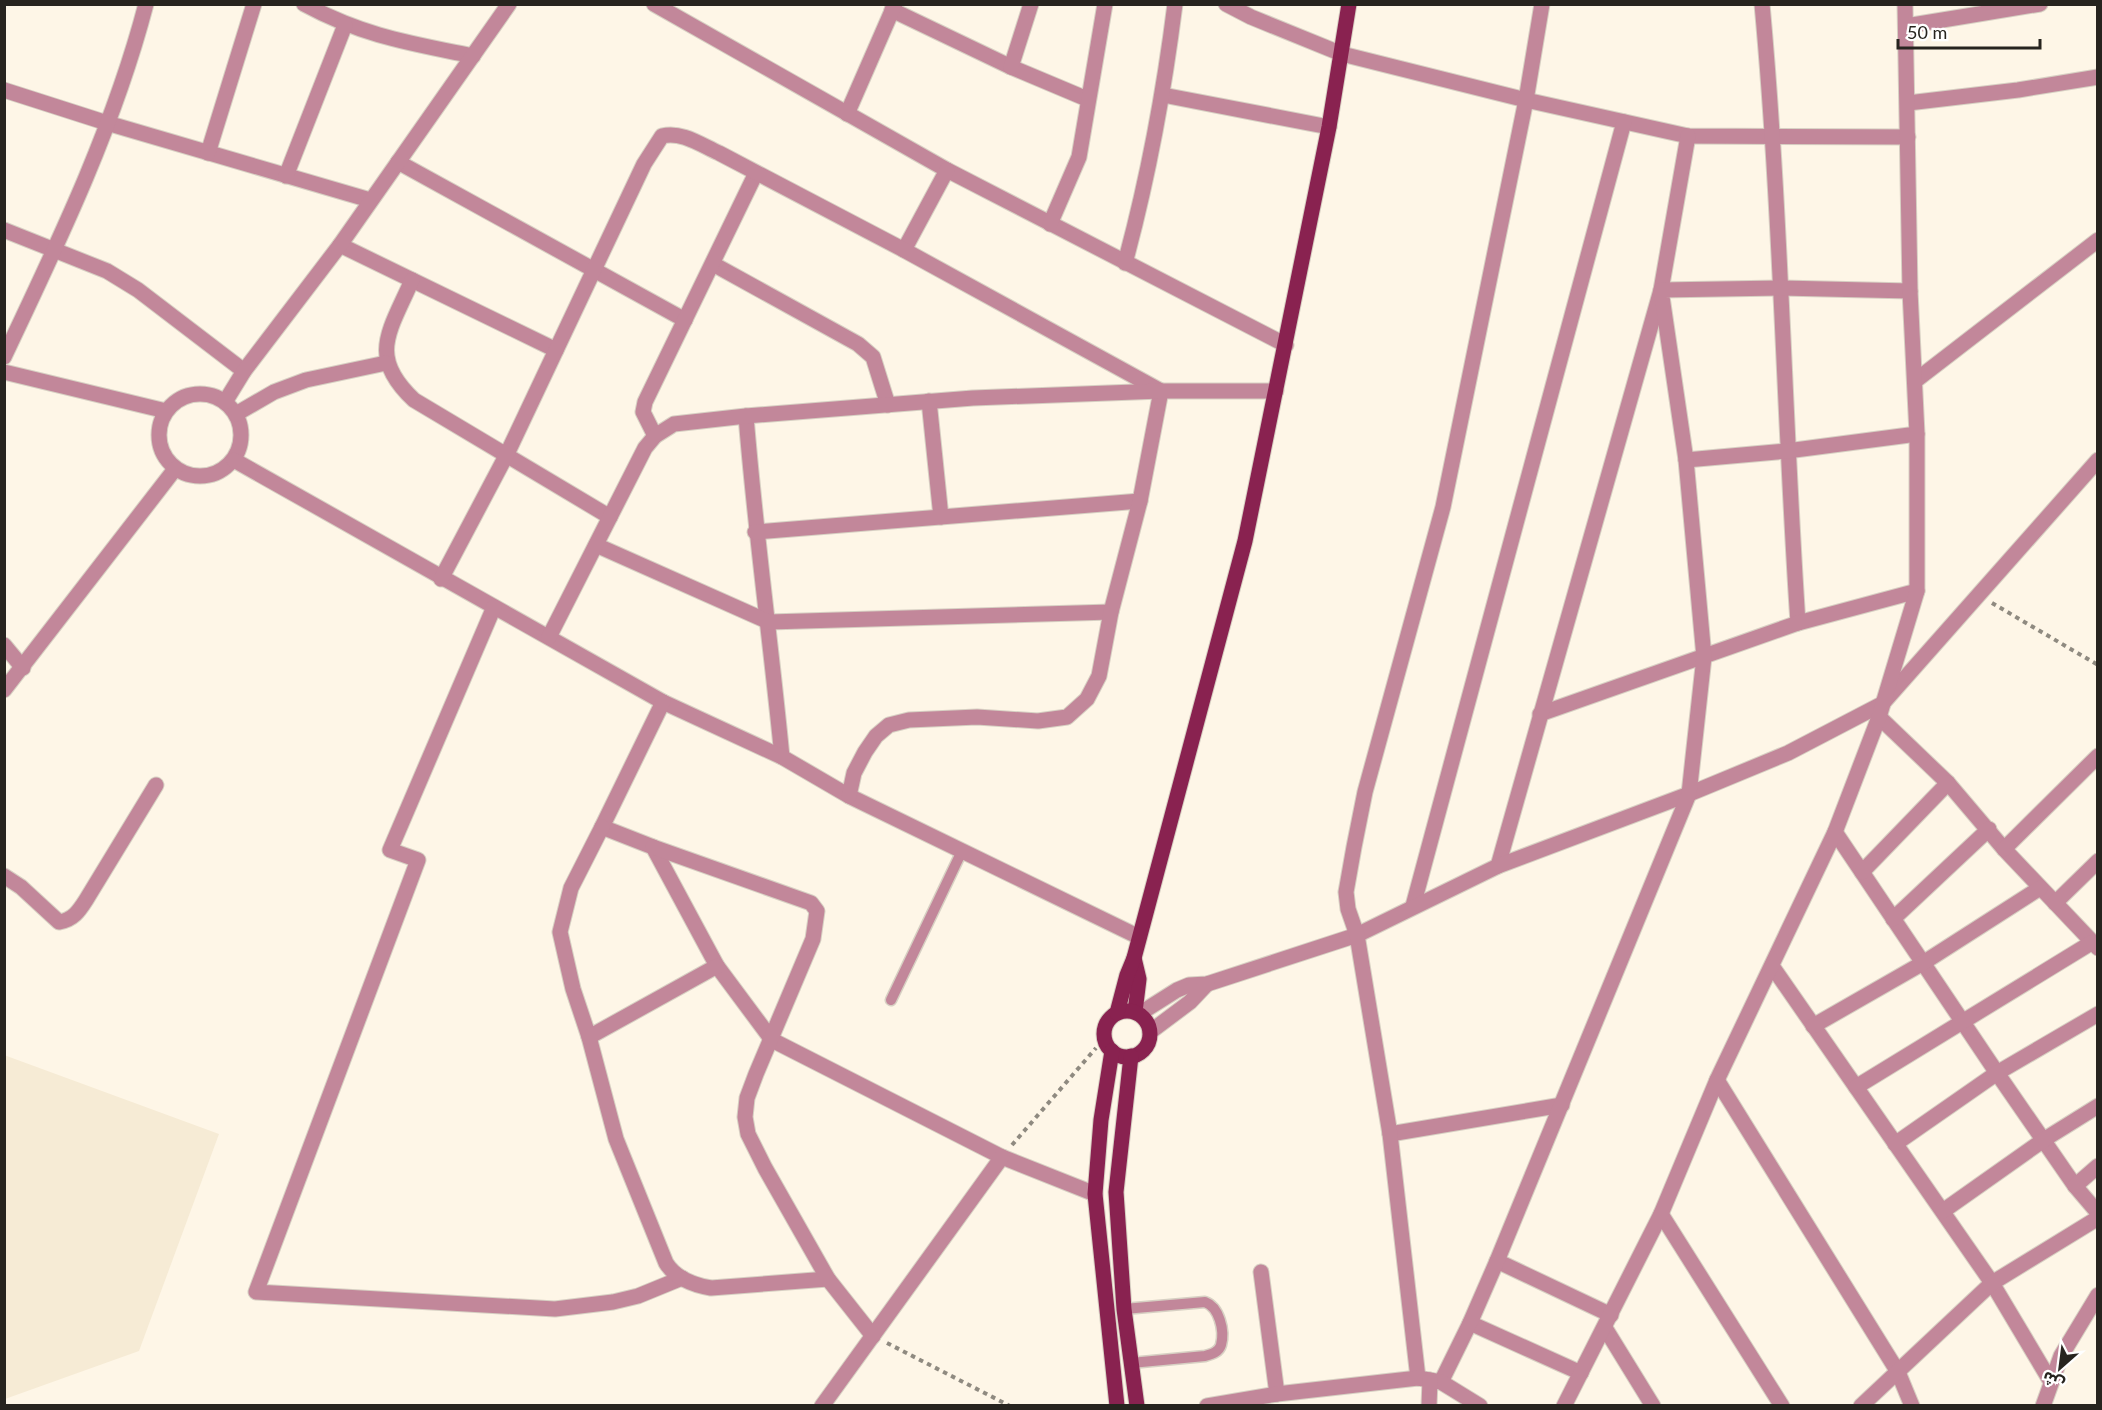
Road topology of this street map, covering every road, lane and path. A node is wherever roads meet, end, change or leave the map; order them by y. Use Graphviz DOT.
graph roads {
  1 [pos="146,4"];
  2 [pos="254,4"];
  3 [pos="304,4"];
  4 [pos="509,4"];
  5 [pos="654,4"];
  6 [pos="1031,4"];
  7 [pos="1105,4"];
  8 [pos="1175,4"];
  9 [pos="1226,4"];
  10 [pos="1349,4"];
  11 [pos="1542,4"];
  12 [pos="1762,4"];
  13 [pos="1905,4"];
  14 [pos="2040,4"];
  15 [pos="894,7"];
  16 [pos="1252,11"];
  17 [pos="345,24"];
  18 [pos="1906,26"];
  19 [pos="1342,54"];
  20 [pos="472,56"];
  21 [pos="1011,67"];
  22 [pos="2097,76"];
  23 [pos="4,90"];
  24 [pos="1163,95"];
  25 [pos="1087,99"];
  26 [pos="1526,100"];
  27 [pos="1908,103"];
  28 [pos="847,114"];
  29 [pos="1624,122"];
  30 [pos="106,123"];
  31 [pos="1329,127"];
  32 [pos="1688,136"];
  33 [pos="1774,136"];
  34 [pos="1908,137"];
  35 [pos="208,153"];
  36 [pos="398,162"];
  37 [pos="947,170"];
  38 [pos="756,173"];
  39 [pos="286,176"];
  40 [pos="370,200"];
  41 [pos="1050,224"];
  42 [pos="4,230"];
  43 [pos="2097,240"];
  44 [pos="340,245"];
  45 [pos="55,249"];
  46 [pos="904,250"];
  47 [pos="1125,263"];
  48 [pos="713,264"];
  49 [pos="594,268"];
  50 [pos="412,280"];
  51 [pos="1782,288"];
  52 [pos="1661,290"];
  53 [pos="1910,291"];
  54 [pos="685,320"];
  55 [pos="1286,345"];
  56 [pos="556,350"];
  57 [pos="4,357"];
  58 [pos="387,363"];
  59 [pos="244,371"];
  60 [pos="4,372"];
  61 [pos="1915,381"];
  62 [pos="1161,391"];
  63 [pos="1276,391"];
  64 [pos="225,402"];
  65 [pos="929,402"];
  66 [pos="888,405"];
  67 [pos="166,411"];
  68 [pos="236,414"];
  69 [pos="746,416"];
  70 [pos="1917,434"];
  71 [pos="655,436"];
  72 [pos="1787,451"];
  73 [pos="506,456"];
  74 [pos="234,460"];
  75 [pos="1686,460"];
  76 [pos="2097,460"];
  77 [pos="176,469"];
  78 [pos="1140,501"];
  79 [pos="610,517"];
  80 [pos="941,517"];
  81 [pos="755,532"];
  82 [pos="596,545"];
  83 [pos="441,579"];
  84 [pos="1917,591"];
  85 [pos="1977,595"];
  86 [pos="494,608"];
  87 [pos="1111,612"];
  88 [pos="769,622"];
  89 [pos="1798,623"];
  90 [pos="549,637"];
  91 [pos="4,645"];
  92 [pos="1704,657"];
  93 [pos="2097,665"];
  94 [pos="22,668"];
  95 [pos="4,690"];
  96 [pos="663,702"];
  97 [pos="1880,711"];
  98 [pos="1540,714"];
  99 [pos="2097,756"];
  100 [pos="782,757"];
  101 [pos="1948,783"];
  102 [pos="156,785"];
  103 [pos="1689,794"];
  104 [pos="849,796"];
  105 [pos="602,827"];
  106 [pos="1989,829"];
  107 [pos="1835,832"];
  108 [pos="653,847"];
  109 [pos="2004,849"];
  110 [pos="962,851"];
  111 [pos="2097,861"];
  112 [pos="1498,866"];
  113 [pos="1862,872"];
  114 [pos="4,876"];
  115 [pos="2040,888"];
  116 [pos="2055,903"];
  117 [pos="1413,906"];
  118 [pos="1893,919"];
  119 [pos="1357,935"];
  120 [pos="1139,937"];
  121 [pos="2094,946"];
  122 [pos="1134,958"];
  123 [pos="1923,963"];
  124 [pos="717,966"];
  125 [pos="1772,966"];
  126 [pos="1207,984"];
  127 [pos="891,1000"];
  128 [pos="1117,1013"];
  129 [pos="1137,1013"];
  130 [pos="2097,1014"];
  131 [pos="1962,1022"];
  132 [pos="1813,1026"];
  133 [pos="1150,1032"];
  134 [pos="589,1037"];
  135 [pos="772,1040"];
  136 [pos="1108,1045"];
  137 [pos="1131,1056"];
  138 [pos="1997,1073"];
  139 [pos="1717,1080"];
  140 [pos="1856,1087"];
  141 [pos="1562,1105"];
  142 [pos="2097,1107"];
  143 [pos="1390,1134"];
  144 [pos="2045,1139"];
  145 [pos="1895,1144"];
  146 [pos="1002,1156"];
  147 [pos="2097,1167"];
  148 [pos="2075,1186"];
  149 [pos="1095,1194"];
  150 [pos="1942,1211"];
  151 [pos="2097,1213"];
  152 [pos="1661,1214"];
  153 [pos="2097,1218"];
  154 [pos="1497,1261"];
  155 [pos="1262,1272"];
  156 [pos="682,1278"];
  157 [pos="828,1279"];
  158 [pos="1992,1283"];
  159 [pos="2097,1295"];
  160 [pos="1124,1309"];
  161 [pos="1608,1321"];
  162 [pos="1470,1323"];
  163 [pos="873,1336"];
  164 [pos="1131,1363"];
  165 [pos="1898,1372"];
  166 [pos="1581,1373"];
  167 [pos="1429,1380"];
  168 [pos="2050,1382"];
  169 [pos="1277,1394"];
  170 [pos="822,1406"];
  171 [pos="1010,1406"];
  172 [pos="1117,1406"];
  173 [pos="1137,1406"];
  174 [pos="1207,1406"];
  175 [pos="1429,1406"];
  176 [pos="1480,1406"];
  177 [pos="1564,1406"];
  178 [pos="1653,1406"];
  179 [pos="1782,1406"];
  180 [pos="1861,1406"];
  181 [pos="1912,1406"];
  182 [pos="2043,1406"];
  1 -- 30 [label="street"];
  2 -- 35 [label="street"];
  3 -- 17 [label="street"];
  4 -- 20 [label="street"];
  5 -- 28 [label="street"];
  6 -- 21 [label="street"];
  7 -- 25 [label="street"];
  8 -- 24 [label="street"];
  9 -- 16 [label="street"];
  10 -- 19 [label="main road"];
  11 -- 26 [label="street"];
  12 -- 33 [label="street"];
  13 -- 18 [label="street"];
  14 -- 18 [label="street"];
  15 -- 21 [label="street"];
  15 -- 28 [label="street"];
  16 -- 19 [label="street"];
  17 -- 20 [label="street"];
  17 -- 39 [label="street"];
  18 -- 27 [label="street"];
  19 -- 26 [label="street"];
  19 -- 31 [label="main road"];
  20 -- 36 [label="street"];
  21 -- 25 [label="street"];
  22 -- 27 [label="street"];
  23 -- 30 [label="street"];
  24 -- 31 [label="street"];
  24 -- 47 [label="street"];
  25 -- 41 [label="street"];
  26 -- 29 [label="street"];
  26 -- 119 [label="street"];
  27 -- 34 [label="street"];
  28 -- 37 [label="street"];
  29 -- 32 [label="street"];
  29 -- 117 [label="street"];
  30 -- 35 [label="street"];
  30 -- 45 [label="street"];
  31 -- 55 [label="main road"];
  32 -- 33 [label="street"];
  32 -- 52 [label="street"];
  33 -- 34 [label="street"];
  33 -- 51 [label="street"];
  34 -- 53 [label="street"];
  35 -- 39 [label="street"];
  36 -- 40 [label="street"];
  36 -- 49 [label="street"];
  37 -- 41 [label="street"];
  37 -- 46 [label="street"];
  38 -- 46 [label="street"];
  38 -- 48 [label="street"];
  38 -- 49 [label="street"];
  39 -- 40 [label="street"];
  40 -- 44 [label="street"];
  41 -- 47 [label="street"];
  42 -- 45 [label="street"];
  43 -- 61 [label="street"];
  44 -- 50 [label="street"];
  44 -- 59 [label="street"];
  45 -- 57 [label="street"];
  45 -- 59 [label="street"];
  46 -- 62 [label="street"];
  47 -- 55 [label="street"];
  48 -- 54 [label="street"];
  48 -- 66 [label="street"];
  49 -- 54 [label="street"];
  49 -- 56 [label="street"];
  50 -- 56 [label="street"];
  50 -- 58 [label="street"];
  51 -- 52 [label="street"];
  51 -- 53 [label="street"];
  51 -- 72 [label="street"];
  52 -- 75 [label="street"];
  52 -- 98 [label="street"];
  53 -- 61 [label="street"];
  54 -- 71 [label="street"];
  55 -- 63 [label="main road"];
  56 -- 73 [label="street"];
  58 -- 68 [label="street"];
  58 -- 73 [label="street"];
  59 -- 64 [label="street"];
  60 -- 67 [label="street"];
  61 -- 70 [label="street"];
  62 -- 63 [label="street"];
  62 -- 65 [label="street"];
  62 -- 78 [label="street"];
  63 -- 120 [label="main road"];
  64 -- 67 [label="street"];
  64 -- 68 [label="street"];
  65 -- 66 [label="street"];
  65 -- 80 [label="street"];
  66 -- 69 [label="street"];
  67 -- 77 [label="street"];
  68 -- 74 [label="street"];
  69 -- 71 [label="street"];
  69 -- 81 [label="street"];
  70 -- 72 [label="street"];
  70 -- 84 [label="street"];
  71 -- 79 [label="street"];
  72 -- 75 [label="street"];
  72 -- 89 [label="street"];
  73 -- 79 [label="street"];
  73 -- 83 [label="street"];
  74 -- 77 [label="street"];
  74 -- 83 [label="street"];
  75 -- 92 [label="street"];
  76 -- 85 [label="street"];
  77 -- 94 [label="street"];
  78 -- 80 [label="street"];
  78 -- 87 [label="street"];
  79 -- 82 [label="street"];
  80 -- 81 [label="street"];
  81 -- 88 [label="street"];
  82 -- 88 [label="street"];
  82 -- 90 [label="street"];
  83 -- 86 [label="street"];
  84 -- 89 [label="street"];
  84 -- 97 [label="street"];
  85 -- 93 [label="path"];
  85 -- 97 [label="street"];
  86 -- 90 [label="street"];
  86 -- 156 [label="street"];
  87 -- 88 [label="street"];
  87 -- 104 [label="street"];
  88 -- 100 [label="street"];
  89 -- 92 [label="street"];
  90 -- 96 [label="street"];
  91 -- 94 [label="street"];
  92 -- 98 [label="street"];
  92 -- 103 [label="street"];
  94 -- 95 [label="street"];
  96 -- 100 [label="street"];
  96 -- 105 [label="street"];
  97 -- 101 [label="street"];
  97 -- 103 [label="street"];
  97 -- 107 [label="street"];
  98 -- 112 [label="street"];
  99 -- 109 [label="street"];
  100 -- 104 [label="street"];
  101 -- 106 [label="street"];
  101 -- 113 [label="street"];
  102 -- 114 [label="street"];
  103 -- 112 [label="street"];
  103 -- 141 [label="street"];
  104 -- 110 [label="street"];
  105 -- 108 [label="street"];
  105 -- 134 [label="street"];
  106 -- 109 [label="street"];
  106 -- 118 [label="street"];
  107 -- 113 [label="street"];
  107 -- 125 [label="street"];
  108 -- 124 [label="street"];
  108 -- 135 [label="street"];
  109 -- 115 [label="street"];
  110 -- 120 [label="street"];
  110 -- 127 [label="lane"];
  111 -- 116 [label="street"];
  112 -- 117 [label="street"];
  113 -- 118 [label="street"];
  115 -- 116 [label="street"];
  115 -- 123 [label="street"];
  116 -- 121 [label="street"];
  117 -- 119 [label="street"];
  118 -- 123 [label="street"];
  119 -- 126 [label="street"];
  119 -- 143 [label="street"];
  120 -- 122 [label="main road"];
  121 -- 131 [label="street"];
  122 -- 128 [label="main road"];
  122 -- 129 [label="main road"];
  123 -- 131 [label="street"];
  123 -- 132 [label="street"];
  124 -- 134 [label="street"];
  124 -- 135 [label="street"];
  125 -- 132 [label="street"];
  125 -- 139 [label="street"];
  126 -- 129 [label="street"];
  126 -- 133 [label="street"];
  128 -- 129 [label="main road"];
  128 -- 136 [label="main road"];
  129 -- 133 [label="main road"];
  130 -- 138 [label="street"];
  131 -- 138 [label="street"];
  131 -- 140 [label="street"];
  132 -- 140 [label="street"];
  133 -- 137 [label="main road"];
  134 -- 156 [label="street"];
  135 -- 146 [label="street"];
  135 -- 157 [label="street"];
  136 -- 137 [label="main road"];
  136 -- 146 [label="path"];
  136 -- 149 [label="main road"];
  137 -- 160 [label="main road"];
  138 -- 144 [label="street"];
  138 -- 145 [label="street"];
  139 -- 152 [label="street"];
  139 -- 165 [label="street"];
  140 -- 145 [label="street"];
  141 -- 143 [label="street"];
  141 -- 154 [label="street"];
  142 -- 144 [label="street"];
  143 -- 167 [label="street"];
  144 -- 148 [label="street"];
  144 -- 150 [label="street"];
  145 -- 150 [label="street"];
  146 -- 149 [label="street"];
  146 -- 163 [label="street"];
  147 -- 148 [label="street"];
  148 -- 151 [label="street"];
  149 -- 172 [label="main road"];
  150 -- 158 [label="street"];
  152 -- 161 [label="street"];
  152 -- 179 [label="street"];
  153 -- 158 [label="street"];
  154 -- 161 [label="street"];
  154 -- 162 [label="street"];
  155 -- 169 [label="street"];
  156 -- 157 [label="street"];
  157 -- 163 [label="street"];
  158 -- 165 [label="street"];
  158 -- 168 [label="street"];
  159 -- 168 [label="street"];
  160 -- 164 [label="main road"];
  160 -- 164 [label="lane"];
  161 -- 166 [label="street"];
  161 -- 178 [label="street"];
  162 -- 166 [label="street"];
  162 -- 167 [label="street"];
  163 -- 170 [label="street"];
  163 -- 171 [label="path"];
  164 -- 173 [label="main road"];
  165 -- 180 [label="street"];
  165 -- 181 [label="street"];
  166 -- 177 [label="street"];
  167 -- 169 [label="street"];
  167 -- 175 [label="street"];
  167 -- 176 [label="street"];
  168 -- 182 [label="street"];
  169 -- 174 [label="street"];
}
